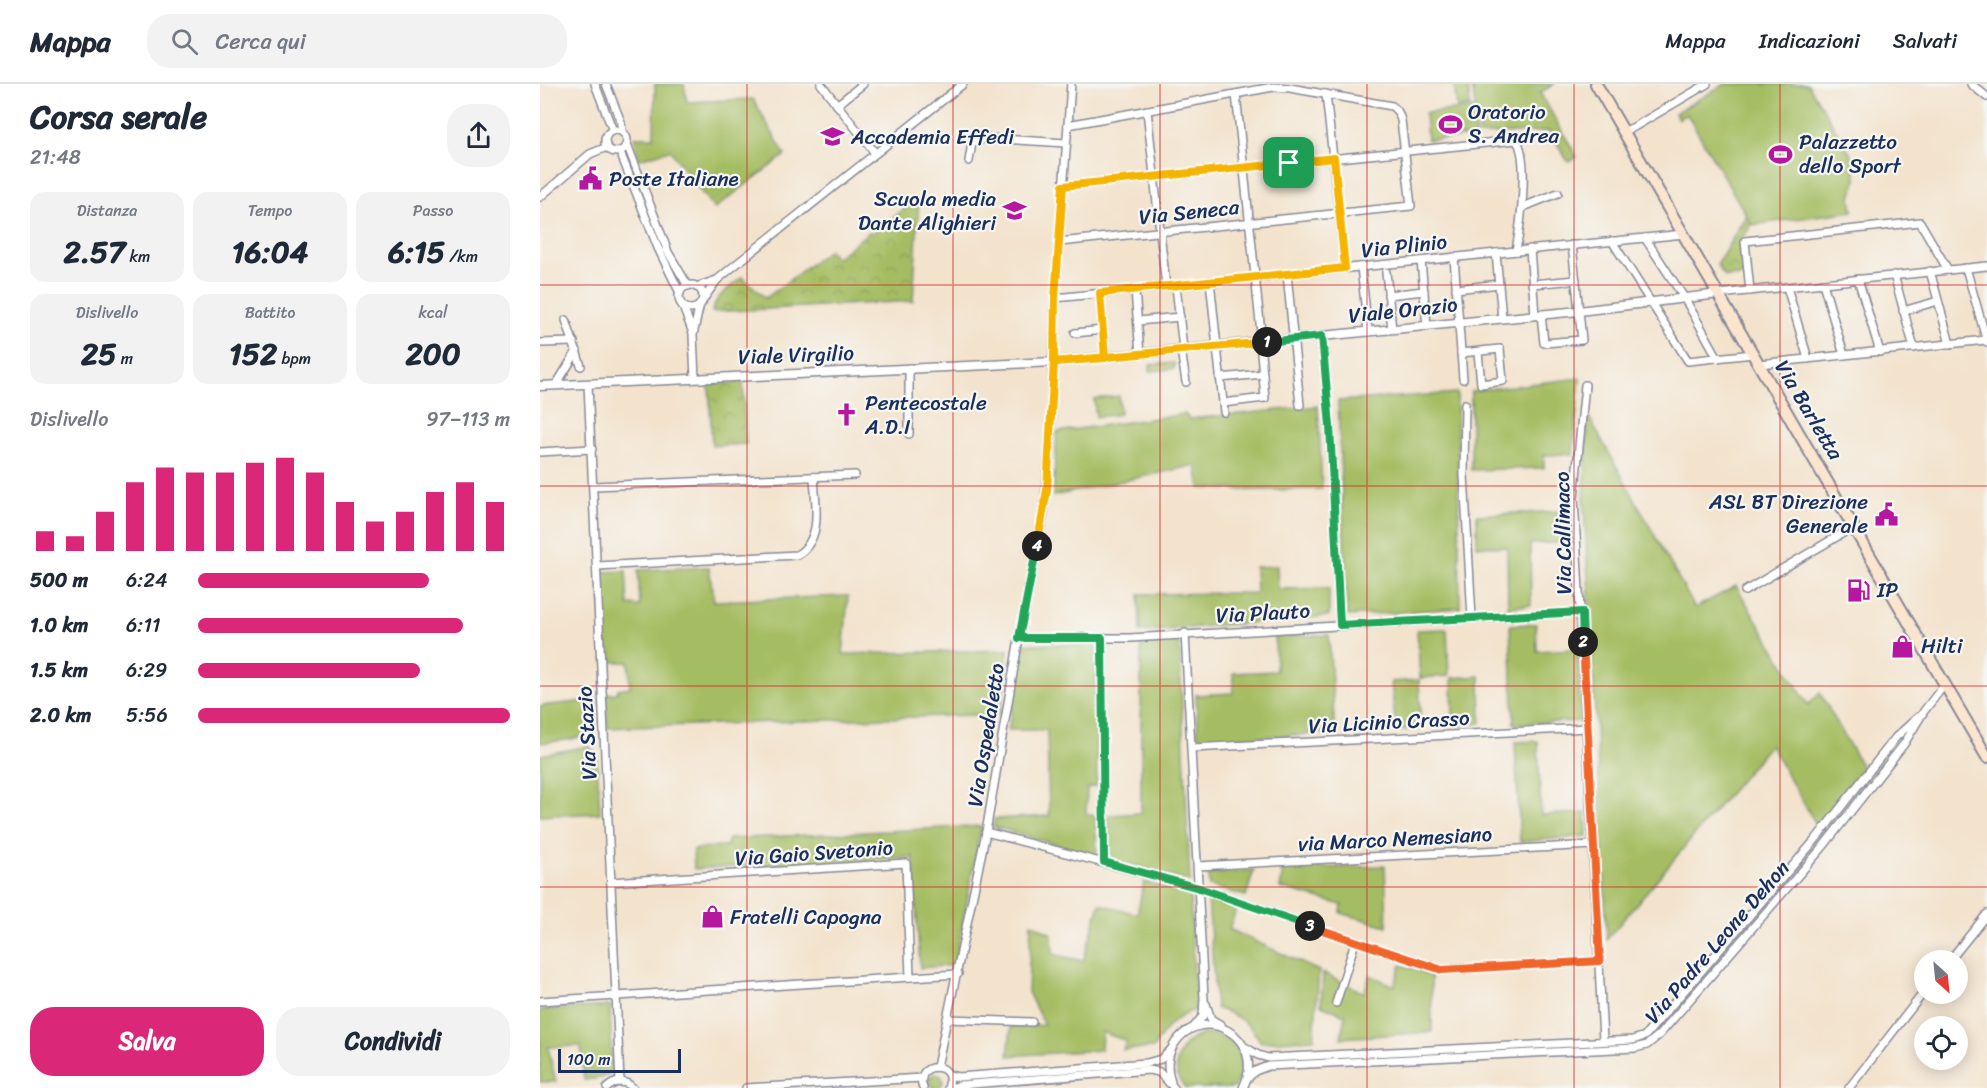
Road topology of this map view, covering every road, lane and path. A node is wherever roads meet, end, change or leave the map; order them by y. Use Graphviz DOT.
graph roads {
  1 [pos="595,84"];
  2 [pos="606,84"];
  3 [pos="820,84"];
  4 [pos="863,84"];
  5 [pos="963,84"];
  6 [pos="1071,84"];
  7 [pos="1596,84"];
  8 [pos="1707,84"];
  9 [pos="1971,84"];
  10 [pos="1290,86"];
  11 [pos="1236,93"];
  12 [pos="1326,94"];
  13 [pos="1987,96"];
  14 [pos="837,105"];
  15 [pos="1147,110"];
  16 [pos="1068,125"];
  17 [pos="613,131"];
  18 [pos="622,132"];
  19 [pos="1623,132"];
  20 [pos="1066,143"];
  21 [pos="627,144"];
  22 [pos="607,147"];
  23 [pos="1404,151"];
  24 [pos="620,152"];
  25 [pos="875,153"];
  26 [pos="1334,158"];
  27 [pos="969,161"];
  28 [pos="1244,168"];
  29 [pos="1154,178"];
  30 [pos="1063,186"];
  31 [pos="1558,193"];
  32 [pos="540,197"];
  33 [pos="1523,207"];
  34 [pos="1339,213"];
  35 [pos="1250,222"];
  36 [pos="1160,231"];
  37 [pos="1684,234"];
  38 [pos="1645,238"];
  39 [pos="1612,241"];
  40 [pos="1059,242"];
  41 [pos="1572,245"];
  42 [pos="1530,249"];
  43 [pos="1516,251"];
  44 [pos="1496,253"];
  45 [pos="1454,257"];
  46 [pos="1421,261"];
  47 [pos="1987,266"];
  48 [pos="1361,267"];
  49 [pos="1345,268"];
  50 [pos="1966,268"];
  51 [pos="1948,270"];
  52 [pos="1930,271"];
  53 [pos="1386,272"];
  54 [pos="1287,274"];
  55 [pos="1894,275"];
  56 [pos="1256,278"];
  57 [pos="1858,279"];
  58 [pos="717,280"];
  59 [pos="1576,280"];
  60 [pos="1210,281"];
  61 [pos="1823,283"];
  62 [pos="1499,284"];
  63 [pos="1532,284"];
  64 [pos="692,286"];
  65 [pos="1176,286"];
  66 [pos="1166,287"];
  67 [pos="1787,287"];
  68 [pos="1456,289"];
  69 [pos="1135,290"];
  70 [pos="1424,291"];
  71 [pos="1750,291"];
  72 [pos="680,293"];
  73 [pos="1100,293"];
  74 [pos="1719,294"];
  75 [pos="1388,295"];
  76 [pos="1055,298"];
  77 [pos="1685,299"];
  78 [pos="1938,301"];
  79 [pos="701,303"];
  80 [pos="1652,303"];
  81 [pos="683,306"];
  82 [pos="1579,311"];
  83 [pos="1903,311"];
  84 [pos="1538,314"];
  85 [pos="1180,317"];
  86 [pos="1502,318"];
  87 [pos="566,320"];
  88 [pos="1138,321"];
  89 [pos="1458,322"];
  90 [pos="1427,326"];
  91 [pos="1392,329"];
  92 [pos="1104,330"];
  93 [pos="1368,332"];
  94 [pos="1075,333"];
  95 [pos="693,335"];
  96 [pos="1322,336"];
  97 [pos="1293,339"];
  98 [pos="1987,341"];
  99 [pos="574,342"];
  100 [pos="1261,342"];
  101 [pos="540,343"];
  102 [pos="1950,344"];
  103 [pos="1217,346"];
  104 [pos="1914,348"];
  105 [pos="1182,350"];
  106 [pos="577,351"];
  107 [pos="1478,352"];
  108 [pos="1880,352"];
  109 [pos="1461,353"];
  110 [pos="1140,354"];
  111 [pos="1844,355"];
  112 [pos="1105,358"];
  113 [pos="1718,358"];
  114 [pos="1756,359"];
  115 [pos="1808,359"];
  116 [pos="1054,362"];
  117 [pos="582,366"];
  118 [pos="909,368"];
  119 [pos="1263,374"];
  120 [pos="695,378"];
  121 [pos="1220,378"];
  122 [pos="1463,379"];
  123 [pos="1186,382"];
  124 [pos="588,384"];
  125 [pos="556,385"];
  126 [pos="1585,385"];
  127 [pos="540,386"];
  128 [pos="1223,403"];
  129 [pos="1465,404"];
  130 [pos="1300,405"];
  131 [pos="1224,412"];
  132 [pos="909,434"];
  133 [pos="592,450"];
  134 [pos="540,452"];
  135 [pos="855,476"];
  136 [pos="814,477"];
  137 [pos="594,486"];
  138 [pos="1855,526"];
  139 [pos="597,566"];
  140 [pos="1745,591"];
  141 [pos="1582,612"];
  142 [pos="1472,618"];
  143 [pos="1340,625"];
  144 [pos="1185,633"];
  145 [pos="1019,638"];
  146 [pos="1102,638"];
  147 [pos="1945,684"];
  148 [pos="1924,711"];
  149 [pos="1587,728"];
  150 [pos="1192,748"];
  151 [pos="1987,757"];
  152 [pos="986,832"];
  153 [pos="1594,845"];
  154 [pos="1104,862"];
  155 [pos="1198,866"];
  156 [pos="611,882"];
  157 [pos="1199,888"];
  158 [pos="1987,914"];
  159 [pos="1355,942"];
  160 [pos="1958,950"];
  161 [pos="1600,961"];
  162 [pos="958,974"];
  163 [pos="910,977"];
  164 [pos="616,997"];
  165 [pos="1204,998"];
  166 [pos="540,1001"];
  167 [pos="1336,1003"];
  168 [pos="1915,1004"];
  169 [pos="948,1019"];
  170 [pos="1032,1022"];
  171 [pos="1194,1028"];
  172 [pos="1228,1030"];
  173 [pos="1603,1040"];
  174 [pos="1245,1047"];
  175 [pos="1171,1050"];
  176 [pos="938,1067"];
  177 [pos="949,1075"];
  178 [pos="922,1078"];
  179 [pos="1248,1078"];
  180 [pos="620,1082"];
  181 [pos="608,1088"];
  182 [pos="633,1088"];
  183 [pos="747,1088"];
  184 [pos="923,1088"];
  185 [pos="950,1088"];
  186 [pos="1174,1088"];
  187 [pos="1243,1088"];
  188 [pos="1849,1088"];
  1 -- 17 [label="street"];
  2 -- 18 [label="street"];
  3 -- 14 [label="street"];
  4 -- 14 [label="street"];
  5 -- 25 [label="street"];
  6 -- 16 [label="street, Via Ospedaletto"];
  7 -- 19 [label="main road, Via Barletta"];
  8 -- 19 [label="street"];
  9 -- 13 [label="street"];
  10 -- 11 [label="street"];
  10 -- 12 [label="street"];
  11 -- 15 [label="street"];
  11 -- 28 [label="street"];
  12 -- 23 [label="street"];
  12 -- 26 [label="street"];
  14 -- 25 [label="street"];
  15 -- 16 [label="street"];
  15 -- 29 [label="street"];
  16 -- 20 [label="street, Via Ospedaletto"];
  17 -- 18 [label="street"];
  17 -- 22 [label="street"];
  18 -- 21 [label="street"];
  19 -- 37 [label="main road, Via Barletta"];
  20 -- 27 [label="street"];
  20 -- 30 [label="street, Via Ospedaletto"];
  21 -- 24 [label="street"];
  21 -- 64 [label="street"];
  22 -- 24 [label="street"];
  22 -- 32 [label="street"];
  23 -- 26 [label="street"];
  23 -- 33 [label="street"];
  23 -- 34 [label="street, Via Seneca"];
  24 -- 72 [label="street"];
  25 -- 58 [label="street"];
  26 -- 28 [label="street"];
  26 -- 34 [label="street"];
  28 -- 29 [label="street"];
  28 -- 35 [label="street"];
  29 -- 30 [label="street"];
  29 -- 36 [label="street"];
  30 -- 40 [label="street, Via Ospedaletto"];
  31 -- 33 [label="street"];
  33 -- 43 [label="street"];
  34 -- 35 [label="street, Via Seneca"];
  34 -- 49 [label="street"];
  35 -- 36 [label="street, Via Seneca"];
  35 -- 56 [label="street"];
  36 -- 40 [label="street, Via Seneca"];
  36 -- 66 [label="street"];
  37 -- 38 [label="street, Via Plinio"];
  37 -- 74 [label="main road, Via Barletta"];
  38 -- 39 [label="street, Via Plinio"];
  38 -- 77 [label="street"];
  39 -- 41 [label="street, Via Plinio"];
  39 -- 80 [label="street"];
  40 -- 76 [label="street, Via Ospedaletto"];
  41 -- 42 [label="street, Via Plinio"];
  41 -- 59 [label="street"];
  42 -- 43 [label="street, Via Plinio"];
  42 -- 63 [label="street"];
  43 -- 44 [label="street, Via Plinio"];
  44 -- 45 [label="street, Via Plinio"];
  44 -- 62 [label="street"];
  45 -- 46 [label="street, Via Plinio"];
  45 -- 68 [label="street"];
  46 -- 48 [label="street, Via Plinio"];
  46 -- 70 [label="street"];
  47 -- 50 [label="street"];
  48 -- 49 [label="street, Via Plinio"];
  48 -- 93 [label="street"];
  49 -- 54 [label="street, Via Plinio"];
  50 -- 51 [label="street"];
  50 -- 98 [label="street"];
  51 -- 52 [label="street"];
  51 -- 71 [label="street"];
  52 -- 55 [label="street"];
  52 -- 78 [label="street"];
  53 -- 75 [label="street"];
  54 -- 56 [label="street, Via Plinio"];
  54 -- 97 [label="street"];
  55 -- 57 [label="street"];
  55 -- 83 [label="street"];
  56 -- 60 [label="street, Via Plinio"];
  56 -- 100 [label="street"];
  57 -- 61 [label="street"];
  57 -- 108 [label="street"];
  58 -- 64 [label="street"];
  58 -- 79 [label="street"];
  59 -- 63 [label="street"];
  59 -- 82 [label="street"];
  60 -- 65 [label="street, Via Plinio"];
  60 -- 103 [label="street"];
  61 -- 67 [label="street"];
  61 -- 111 [label="street"];
  62 -- 68 [label="street"];
  62 -- 86 [label="street"];
  63 -- 84 [label="street"];
  64 -- 72 [label="street"];
  64 -- 79 [label="street"];
  65 -- 66 [label="street, Via Plinio"];
  65 -- 85 [label="street"];
  66 -- 69 [label="street, Via Plinio"];
  67 -- 71 [label="street"];
  67 -- 115 [label="street"];
  68 -- 89 [label="street"];
  69 -- 73 [label="street, Via Plinio"];
  69 -- 88 [label="street"];
  70 -- 75 [label="street"];
  70 -- 90 [label="street"];
  71 -- 74 [label="street"];
  72 -- 81 [label="street"];
  73 -- 76 [label="street, Via Plinio"];
  73 -- 92 [label="street"];
  74 -- 77 [label="street, Viale Orazio"];
  74 -- 114 [label="main road, Via Barletta"];
  75 -- 91 [label="street"];
  76 -- 116 [label="street, Via Ospedaletto"];
  77 -- 80 [label="street, Viale Orazio"];
  77 -- 113 [label="street"];
  78 -- 83 [label="street"];
  78 -- 102 [label="street"];
  79 -- 81 [label="street"];
  79 -- 95 [label="street"];
  80 -- 82 [label="street, Viale Orazio"];
  80 -- 113 [label="street"];
  81 -- 95 [label="street"];
  82 -- 84 [label="street, Viale Orazio"];
  82 -- 84 [label="street"];
  83 -- 104 [label="street"];
  84 -- 86 [label="street, Viale Orazio"];
  85 -- 88 [label="street"];
  85 -- 105 [label="street"];
  86 -- 89 [label="street, Viale Orazio"];
  87 -- 99 [label="street"];
  88 -- 110 [label="street"];
  89 -- 90 [label="street, Viale Orazio"];
  89 -- 109 [label="street"];
  90 -- 91 [label="street, Viale Orazio"];
  91 -- 93 [label="street, Viale Orazio"];
  92 -- 94 [label="street"];
  92 -- 112 [label="street"];
  93 -- 96 [label="street, Viale Orazio"];
  95 -- 120 [label="street"];
  96 -- 97 [label="street, Viale Orazio"];
  96 -- 143 [label="street"];
  97 -- 100 [label="street, Viale Orazio"];
  97 -- 130 [label="street"];
  98 -- 102 [label="street"];
  99 -- 101 [label="street"];
  99 -- 106 [label="street"];
  100 -- 103 [label="street, Viale Orazio"];
  100 -- 119 [label="street"];
  102 -- 104 [label="street"];
  103 -- 105 [label="street, Viale Orazio"];
  103 -- 121 [label="street"];
  104 -- 108 [label="street"];
  105 -- 110 [label="street, Viale Orazio"];
  105 -- 123 [label="street"];
  106 -- 117 [label="street"];
  106 -- 125 [label="street"];
  107 -- 107 [label="street"];
  107 -- 109 [label="street"];
  108 -- 111 [label="street"];
  109 -- 122 [label="street"];
  110 -- 112 [label="street, Viale Orazio"];
  111 -- 115 [label="street"];
  112 -- 116 [label="street, Viale Orazio"];
  113 -- 114 [label="street"];
  114 -- 115 [label="street"];
  114 -- 138 [label="main road, Via Barletta"];
  116 -- 118 [label="street, Viale Virgilio"];
  116 -- 145 [label="street, Via Ospedaletto"];
  118 -- 120 [label="street, Viale Virgilio"];
  118 -- 132 [label="street"];
  119 -- 121 [label="street"];
  119 -- 128 [label="street"];
  120 -- 124 [label="street, Viale Virgilio"];
  121 -- 128 [label="street"];
  124 -- 125 [label="street, Viale Virgilio"];
  124 -- 133 [label="street, Via Stazio"];
  125 -- 127 [label="street, Viale Virgilio"];
  126 -- 141 [label="street, Via Callimaco"];
  128 -- 131 [label="street"];
  129 -- 142 [label="street"];
  133 -- 134 [label="street"];
  133 -- 137 [label="street, Via Stazio"];
  135 -- 136 [label="street"];
  136 -- 137 [label="street"];
  136 -- 139 [label="street"];
  137 -- 139 [label="street, Via Stazio"];
  138 -- 140 [label="street"];
  138 -- 147 [label="main road, Via Barletta"];
  139 -- 156 [label="street, Via Stazio"];
  141 -- 142 [label="street, Via Plauto"];
  141 -- 149 [label="street, Via Callimaco"];
  142 -- 143 [label="street, Via Plauto"];
  143 -- 144 [label="street, Via Plauto"];
  144 -- 146 [label="street, Via Plauto"];
  144 -- 150 [label="street"];
  145 -- 146 [label="street, Via Plauto"];
  145 -- 152 [label="street, Via Ospedaletto"];
  146 -- 154 [label="street"];
  147 -- 148 [label="street, Via Padre Leone Dehon"];
  147 -- 151 [label="main road, Via Barletta"];
  148 -- 173 [label="street, Via Padre Leone Dehon"];
  148 -- 179 [label="street, Via Padre Leone Dehon"];
  149 -- 150 [label="street, Via Licinio Crasso"];
  149 -- 153 [label="street, Via Callimaco"];
  150 -- 155 [label="street"];
  152 -- 154 [label="street"];
  152 -- 162 [label="street, Via Ospedaletto"];
  153 -- 155 [label="street, via Marco Nemesiano"];
  153 -- 161 [label="street, Via Callimaco"];
  154 -- 157 [label="street"];
  155 -- 157 [label="street"];
  156 -- 163 [label="street, Via Gaio Svetonio"];
  156 -- 164 [label="street, Via Stazio"];
  157 -- 159 [label="street"];
  157 -- 165 [label="street"];
  158 -- 160 [label="street"];
  159 -- 161 [label="street"];
  159 -- 167 [label="street"];
  161 -- 173 [label="street, Via Callimaco"];
  162 -- 163 [label="street"];
  162 -- 169 [label="street, Via Ospedaletto"];
  163 -- 164 [label="street"];
  164 -- 166 [label="street"];
  164 -- 180 [label="street, Via Stazio"];
  165 -- 171 [label="street"];
  165 -- 172 [label="street"];
  168 -- 188 [label="street"];
  169 -- 170 [label="street"];
  169 -- 176 [label="street, Via Ospedaletto"];
  171 -- 172 [label="street"];
  171 -- 175 [label="street"];
  172 -- 174 [label="street"];
  173 -- 174 [label="street, Via Padre Leone Dehon"];
  174 -- 179 [label="street"];
  175 -- 177 [label="street"];
  175 -- 186 [label="street"];
  176 -- 177 [label="street"];
  176 -- 178 [label="street"];
  177 -- 185 [label="street"];
  178 -- 183 [label="street"];
  178 -- 184 [label="street"];
  179 -- 187 [label="street"];
  180 -- 181 [label="street"];
  180 -- 182 [label="street"];
  185 -- 186 [label="street"];
}
